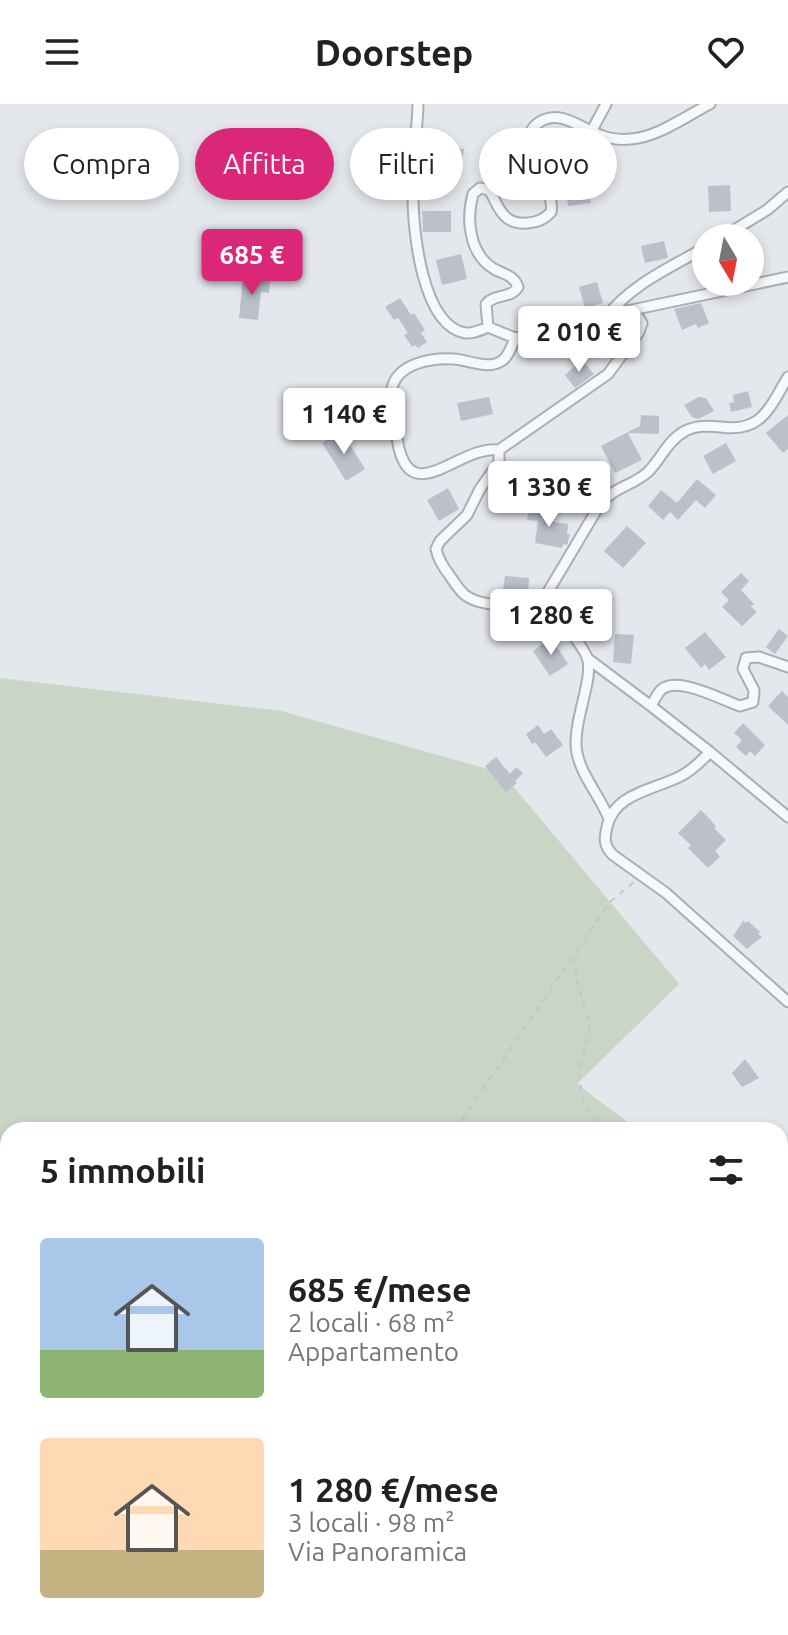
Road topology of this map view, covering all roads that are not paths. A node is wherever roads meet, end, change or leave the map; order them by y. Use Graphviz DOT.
graph roads {
  1 [pos="418,104"];
  2 [pos="606,104"];
  3 [pos="710,104"];
  4 [pos="533,128"];
  5 [pos="584,128"];
  6 [pos="593,128"];
  7 [pos="617,138"];
  8 [pos="479,189"];
  9 [pos="788,192"];
  10 [pos="495,200"];
  11 [pos="551,200"];
  12 [pos="743,224"];
  13 [pos="692,255"];
  14 [pos="788,277"];
  15 [pos="627,311"];
  16 [pos="607,316"];
  17 [pos="488,327"];
  18 [pos="515,338"];
  19 [pos="788,377"];
  20 [pos="499,450"];
  21 [pos="539,607"];
  22 [pos="587,658"];
  23 [pos="788,667"];
  24 [pos="651,706"];
  25 [pos="710,752"];
  26 [pos="788,817"];
  27 [pos="609,819"];
  28 [pos="788,1002"];
  1 -- 17 [label="street"];
  2 -- 6 [label="street"];
  3 -- 7 [label="street"];
  4 -- 5 [label="street"];
  8 -- 17 [label="street"];
  9 -- 12 [label="street"];
  10 -- 11 [label="street"];
  13 -- 16 [label="street"];
  14 -- 15 [label="street"];
  15 -- 16 [label="street"];
  15 -- 20 [label="street"];
  16 -- 18 [label="street"];
  17 -- 18 [label="street"];
  18 -- 20 [label="street"];
  19 -- 21 [label="street"];
  20 -- 21 [label="street"];
  21 -- 22 [label="street"];
  22 -- 24 [label="street"];
  22 -- 27 [label="street"];
  23 -- 24 [label="street"];
  24 -- 25 [label="street"];
  25 -- 26 [label="street"];
  25 -- 27 [label="street"];
  27 -- 28 [label="street"];
}
